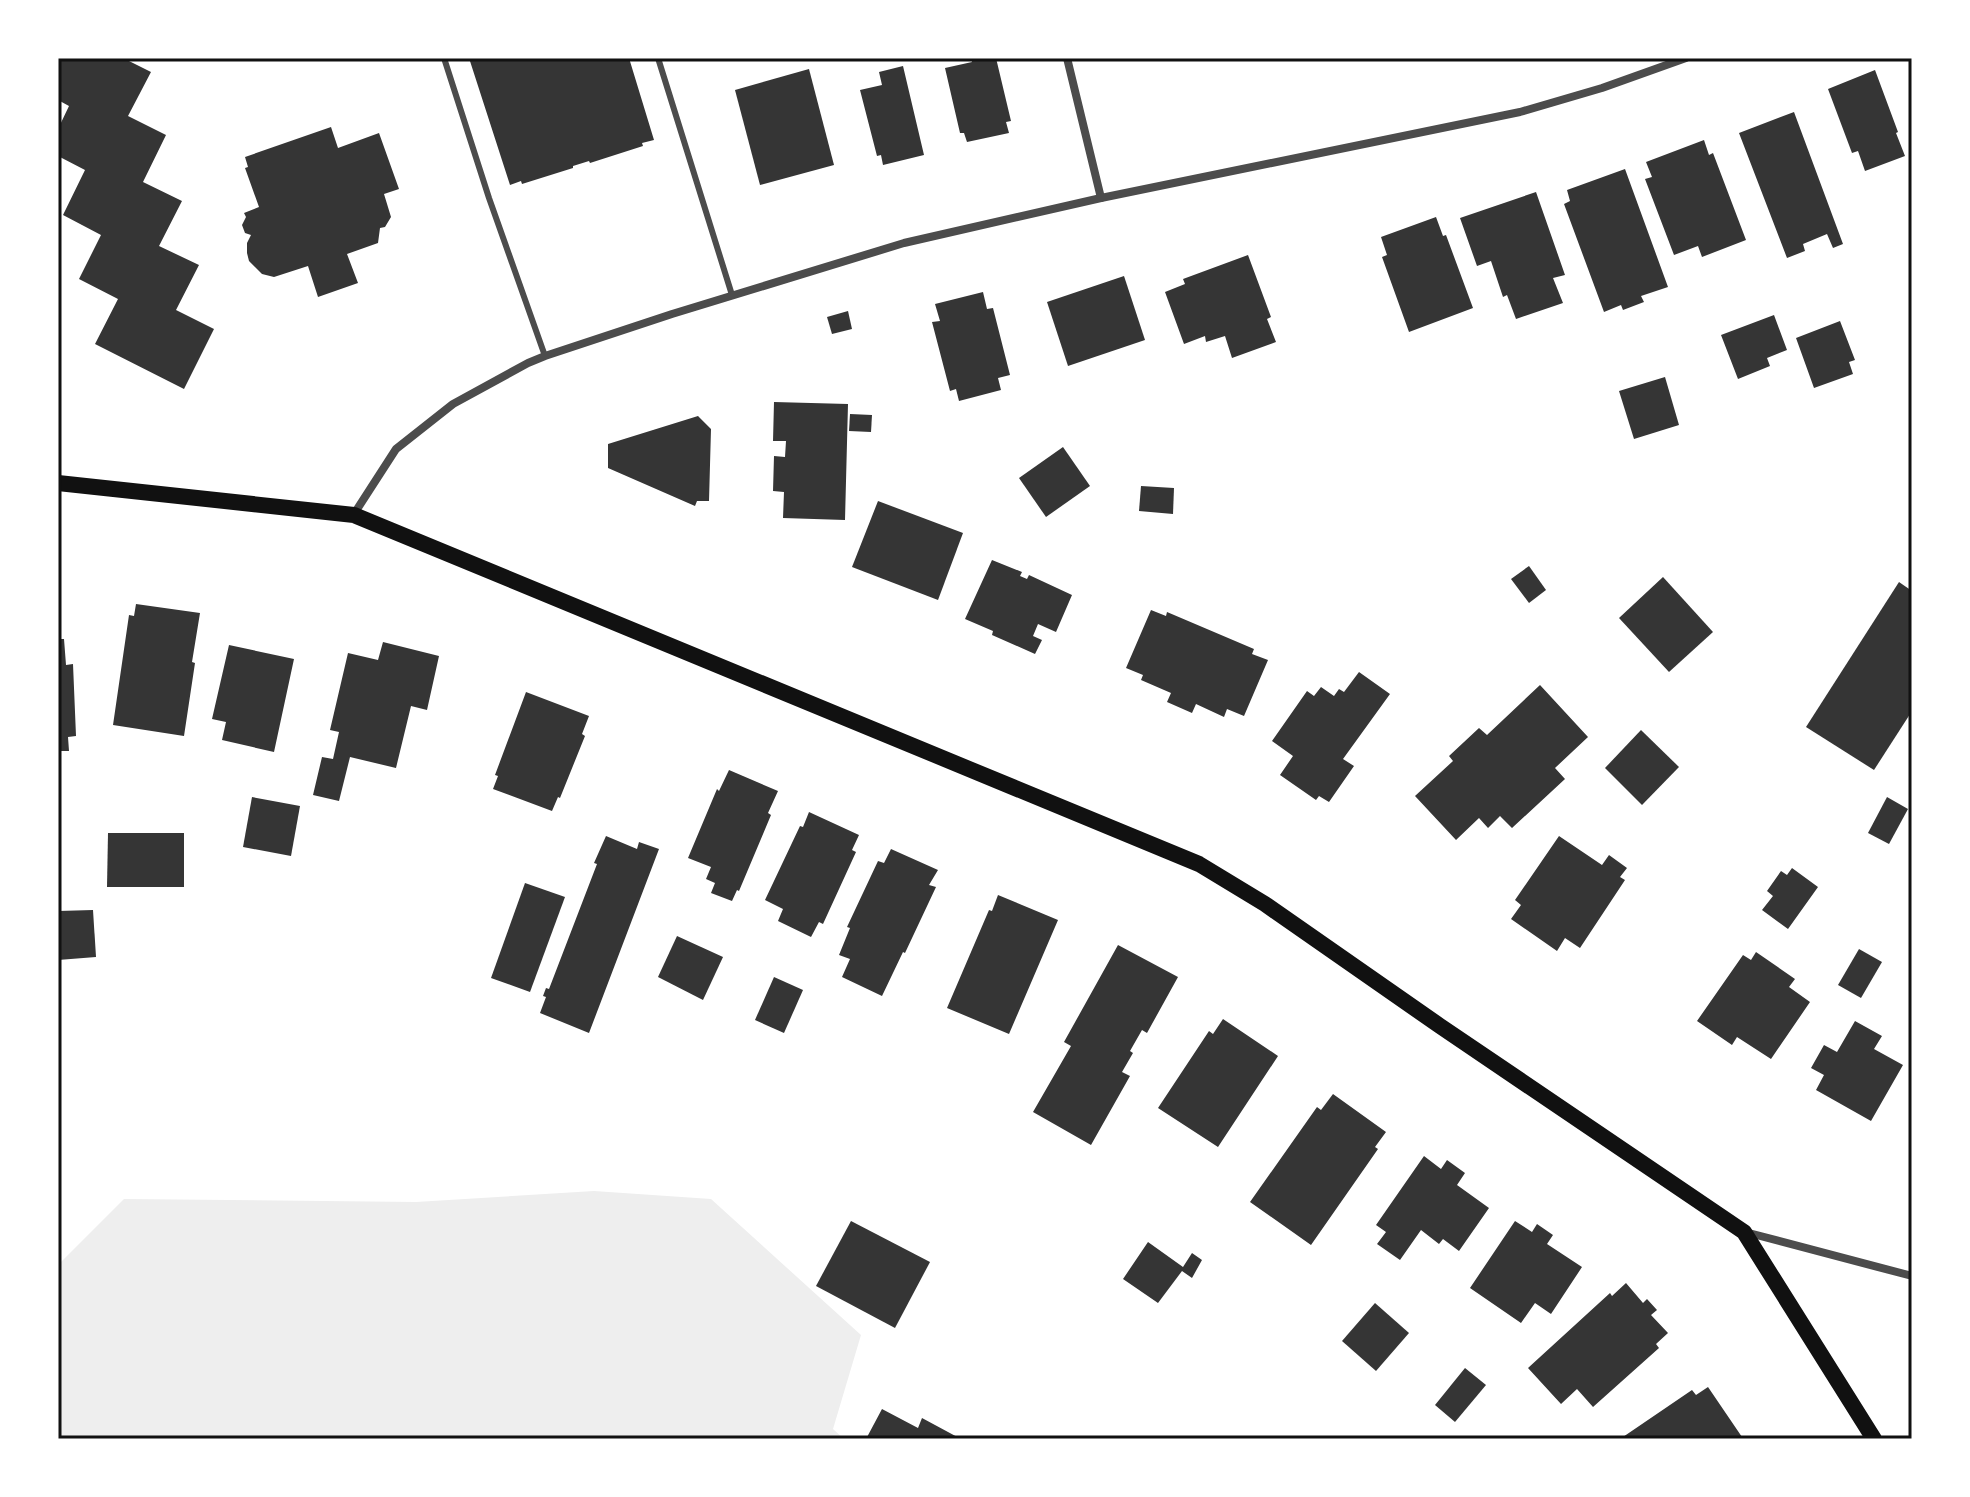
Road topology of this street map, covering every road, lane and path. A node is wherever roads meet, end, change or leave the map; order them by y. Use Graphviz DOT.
graph roads {
  1 [pos="444,58"];
  2 [pos="658,58"];
  3 [pos="1067,58"];
  4 [pos="1686,58"];
  5 [pos="1101,198"];
  6 [pos="732,295"];
  7 [pos="545,356"];
  8 [pos="58,483"];
  9 [pos="354,515"];
  10 [pos="1744,1232"];
  11 [pos="1912,1276"];
  12 [pos="1874,1439"];
  1 -- 7 [label="lane"];
  2 -- 6 [label="lane"];
  3 -- 5 [label="street"];
  4 -- 5 [label="street"];
  5 -- 6 [label="street"];
  6 -- 7 [label="street"];
  7 -- 9 [label="street"];
  8 -- 9 [label="main road"];
  9 -- 10 [label="main road"];
  10 -- 11 [label="street"];
  10 -- 12 [label="main road"];
}
